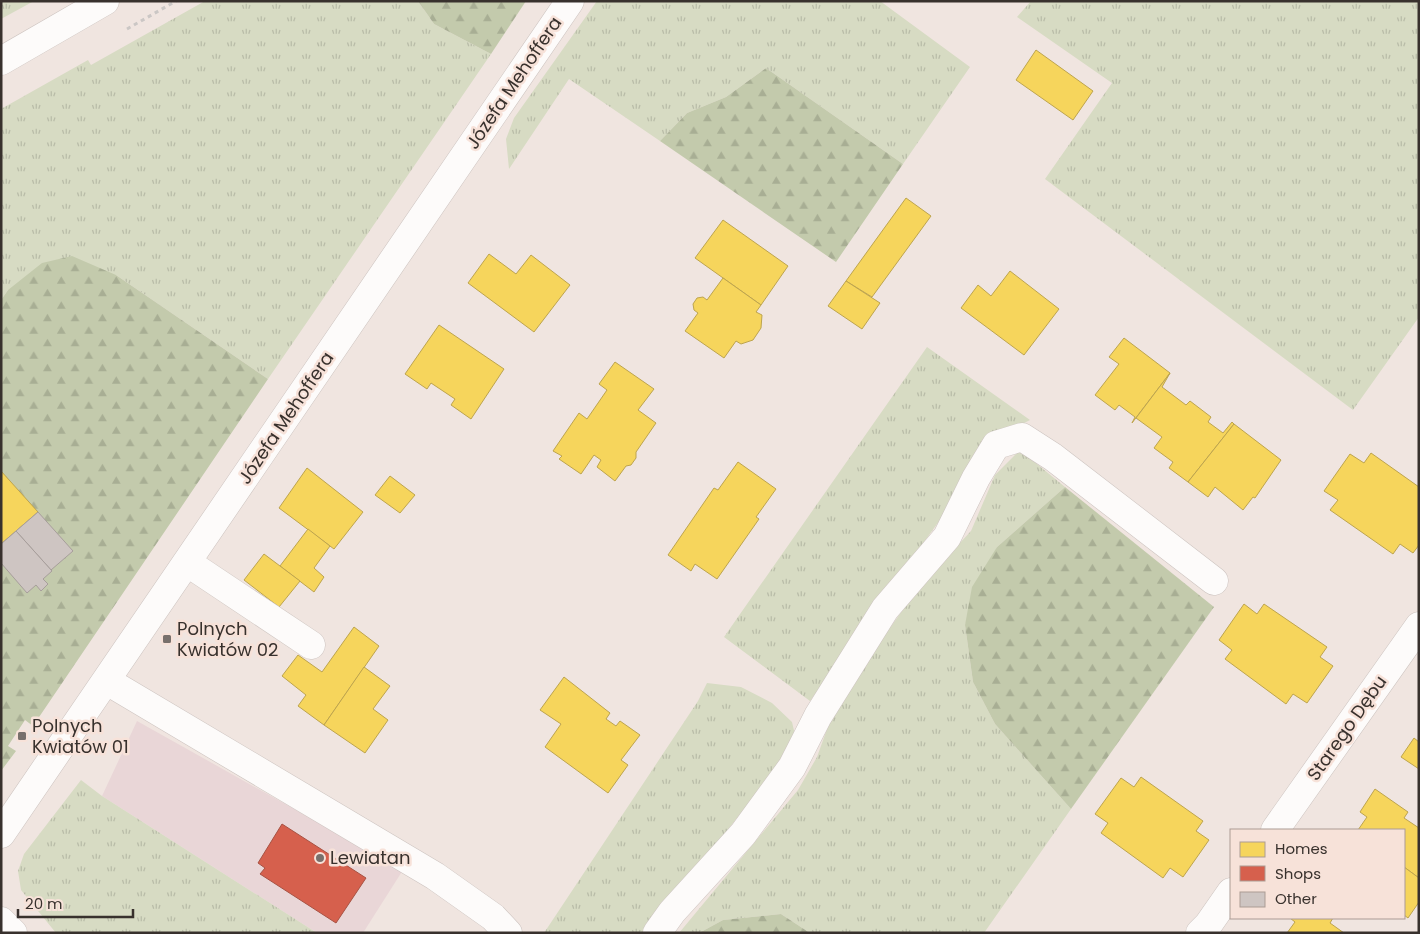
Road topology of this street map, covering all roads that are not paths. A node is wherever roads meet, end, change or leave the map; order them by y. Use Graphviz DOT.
graph roads {
  1 [pos="105,1"];
  2 [pos="570,1"];
  3 [pos="1,61"];
  4 [pos="188,563"];
  5 [pos="1214,581"];
  6 [pos="1419,626"];
  7 [pos="311,645"];
  8 [pos="107,681"];
  9 [pos="1276,829"];
  10 [pos="1,834"];
  11 [pos="1230,893"];
  12 [pos="1,922"];
  13 [pos="12,933"];
  14 [pos="508,933"];
  15 [pos="657,933"];
  16 [pos="1200,933"];
  1 -- 3 [label="street"];
  2 -- 4 [label="street, Józefa Mehoffera"];
  4 -- 7 [label="street"];
  4 -- 8 [label="street, Józefa Mehoffera"];
  5 -- 15 [label="street"];
  6 -- 9 [label="street, Starego Dębu"];
  8 -- 10 [label="street, Józefa Mehoffera"];
  8 -- 14 [label="street"];
  11 -- 16 [label="street"];
  12 -- 13 [label="street"];
}
